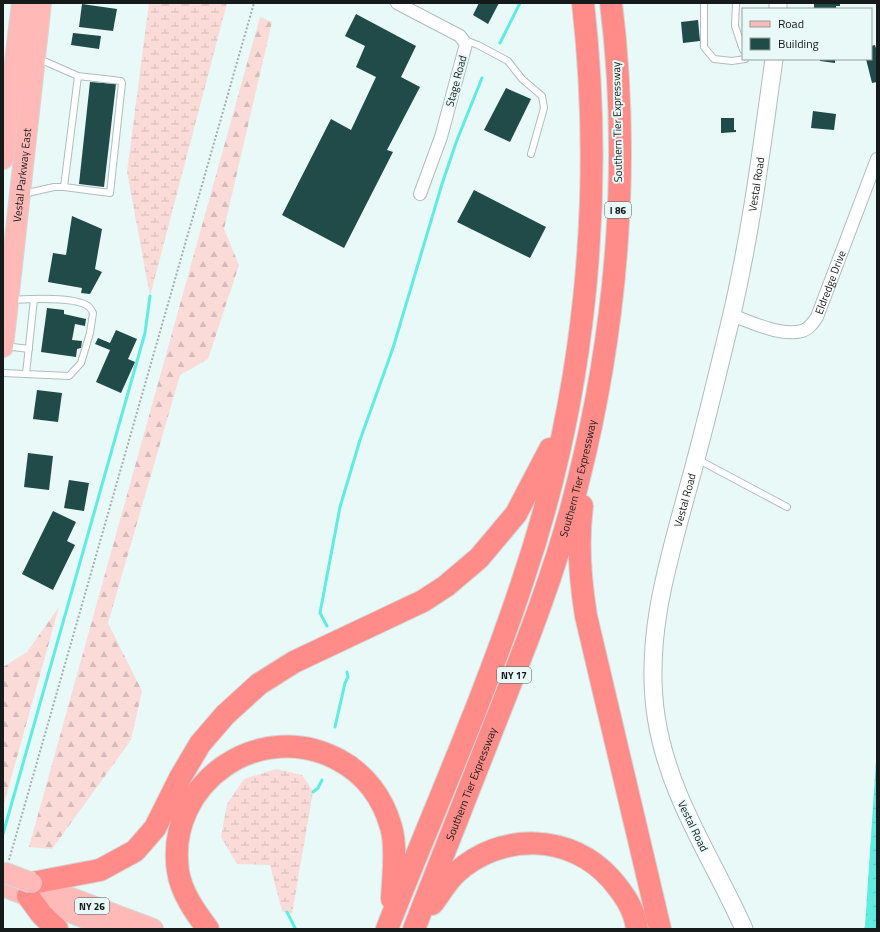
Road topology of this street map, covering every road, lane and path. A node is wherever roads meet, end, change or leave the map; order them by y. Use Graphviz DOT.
graph roads {
  1 [pos="22,3"];
  2 [pos="41,3"];
  3 [pos="254,3"];
  4 [pos="397,3"];
  5 [pos="583,3"];
  6 [pos="611,3"];
  7 [pos="704,3"];
  8 [pos="736,3"];
  9 [pos="465,40"];
  10 [pos="742,47"];
  11 [pos="35,57"];
  12 [pos="742,60"];
  13 [pos="774,60"];
  14 [pos="78,76"];
  15 [pos="531,154"];
  16 [pos="3,159"];
  17 [pos="877,159"];
  18 [pos="64,187"];
  19 [pos="420,194"];
  20 [pos="20,195"];
  21 [pos="34,299"];
  22 [pos="8,300"];
  23 [pos="732,315"];
  24 [pos="3,347"];
  25 [pos="29,349"];
  26 [pos="3,374"];
  27 [pos="26,374"];
  28 [pos="593,416"];
  29 [pos="566,418"];
  30 [pos="696,458"];
  31 [pos="787,506"];
  32 [pos="5,869"];
  33 [pos="3,886"];
  34 [pos="30,889"];
  35 [pos="389,924"];
  36 [pos="414,928"];
  37 [pos="57,929"];
  38 [pos="113,929"];
  39 [pos="153,929"];
  40 [pos="208,929"];
  41 [pos="637,929"];
  42 [pos="660,929"];
  43 [pos="744,929"];
  1 -- 16 [label="main road, Vestal Parkway East"];
  2 -- 11 [label="main road, Vestal Parkway East"];
  3 -- 32 [label="path"];
  4 -- 9 [label="street, Stage Road"];
  5 -- 29 [label="highway, I 86"];
  6 -- 28 [label="highway, Southern Tier Expressway / I 86"];
  7 -- 12 [label="lane"];
  8 -- 10 [label="lane"];
  9 -- 15 [label="lane"];
  9 -- 19 [label="street, Stage Road"];
  11 -- 14 [label="lane"];
  11 -- 20 [label="main road, Vestal Parkway East"];
  13 -- 23 [label="street, Vestal Road"];
  14 -- 18 [label="lane"];
  14 -- 18 [label="lane"];
  17 -- 23 [label="street, Eldredge Drive"];
  18 -- 20 [label="lane"];
  20 -- 22 [label="main road, Vestal Parkway East"];
  21 -- 22 [label="lane"];
  21 -- 25 [label="lane"];
  21 -- 27 [label="lane"];
  22 -- 24 [label="main road, Vestal Parkway East"];
  23 -- 30 [label="street, Vestal Road"];
  24 -- 25 [label="lane"];
  25 -- 27 [label="lane"];
  26 -- 27 [label="lane"];
  28 -- 36 [label="highway, Southern Tier Expressway / NY 17"];
  28 -- 42 [label="highway"];
  29 -- 34 [label="highway"];
  29 -- 35 [label="highway, NY 17"];
  30 -- 31 [label="lane"];
  30 -- 43 [label="street, Vestal Road"];
  32 -- 34 [label="main road, NY 26, bridge"];
  33 -- 34 [label="main road, NY 26"];
  34 -- 37 [label="highway"];
  34 -- 38 [label="main road, NY 26"];
  34 -- 39 [label="main road, NY 26"];
  35 -- 40 [label="highway"];
  36 -- 41 [label="highway"];
}
